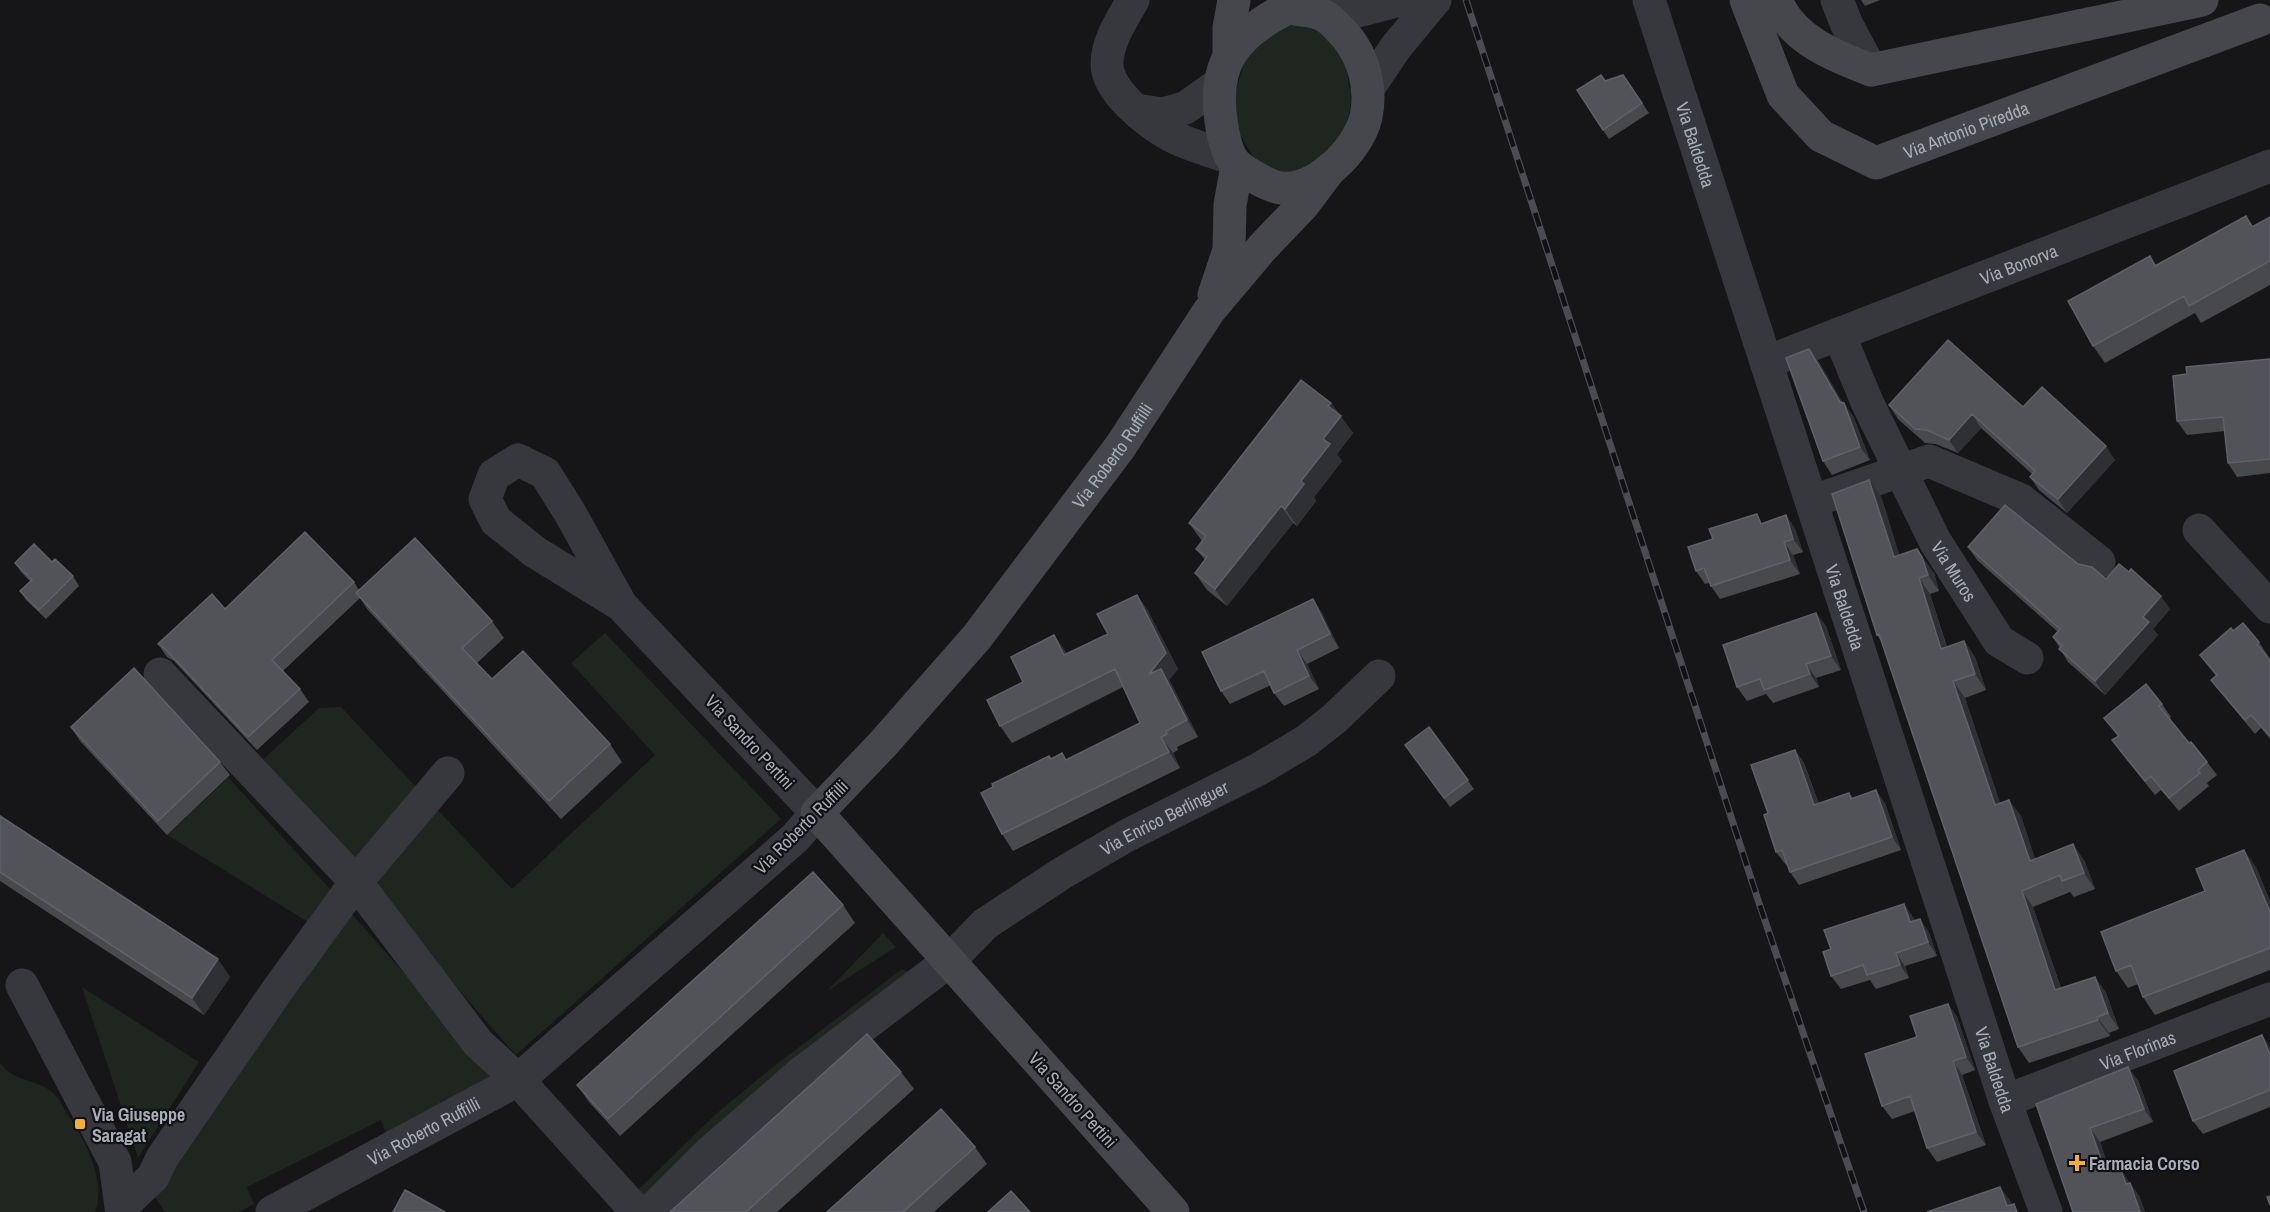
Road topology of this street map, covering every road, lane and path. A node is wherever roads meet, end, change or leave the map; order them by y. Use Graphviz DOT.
graph roads {
  1 [pos="1132,0"];
  2 [pos="1234,0"];
  3 [pos="1400,0"];
  4 [pos="1435,0"];
  5 [pos="1746,0"];
  6 [pos="1776,0"];
  7 [pos="1837,0"];
  8 [pos="2202,0"];
  9 [pos="1285,4"];
  10 [pos="1647,8"];
  11 [pos="1326,16"];
  12 [pos="2261,17"];
  13 [pos="1224,70"];
  14 [pos="1870,70"];
  15 [pos="1367,90"];
  16 [pos="1136,110"];
  17 [pos="1234,162"];
  18 [pos="2270,166"];
  19 [pos="1330,170"];
  20 [pos="1209,311"];
  21 [pos="1839,334"];
  22 [pos="1767,362"];
  23 [pos="1900,469"];
  24 [pos="1812,502"];
  25 [pos="2199,530"];
  26 [pos="2099,562"];
  27 [pos="621,605"];
  28 [pos="2270,607"];
  29 [pos="2027,658"];
  30 [pos="160,674"];
  31 [pos="1379,676"];
  32 [pos="448,773"];
  33 [pos="817,813"];
  34 [pos="356,882"];
  35 [pos="949,961"];
  36 [pos="22,985"];
  37 [pos="2270,999"];
  38 [pos="518,1080"];
  39 [pos="2005,1101"];
  40 [pos="122,1210"];
  41 [pos="272,1212"];
  42 [pos="637,1212"];
  43 [pos="650,1212"];
  44 [pos="1173,1212"];
  45 [pos="2046,1212"];
  1 -- 16 [label="street"];
  2 -- 13 [label="street"];
  3 -- 11 [label="street"];
  4 -- 15 [label="street"];
  5 -- 12 [label="street, Via Antonio Piredda"];
  6 -- 14 [label="street"];
  7 -- 14 [label="street"];
  8 -- 14 [label="street"];
  9 -- 11 [label="street"];
  9 -- 13 [label="street"];
  10 -- 22 [label="street, Via Baldedda"];
  11 -- 15 [label="street"];
  13 -- 16 [label="street"];
  13 -- 17 [label="street"];
  15 -- 19 [label="street"];
  16 -- 17 [label="street"];
  17 -- 19 [label="street"];
  17 -- 20 [label="street, Via Roberto Ruffilli"];
  18 -- 21 [label="street, Via Bonorva"];
  19 -- 20 [label="street, Via Roberto Ruffilli"];
  20 -- 33 [label="street, Via Roberto Ruffilli"];
  21 -- 22 [label="street, Via Bonorva"];
  21 -- 23 [label="street, Via Muros"];
  22 -- 24 [label="street, Via Baldedda"];
  23 -- 24 [label="street"];
  23 -- 26 [label="street"];
  23 -- 29 [label="street, Via Muros"];
  24 -- 39 [label="street, Via Baldedda"];
  25 -- 28 [label="street"];
  27 -- 33 [label="street, Via Sandro Pertini"];
  30 -- 34 [label="street"];
  31 -- 35 [label="street, Via Enrico Berlinguer"];
  32 -- 34 [label="street"];
  33 -- 35 [label="street, Via Sandro Pertini"];
  33 -- 38 [label="street, Via Roberto Ruffilli"];
  34 -- 38 [label="street"];
  34 -- 40 [label="street"];
  35 -- 43 [label="street"];
  35 -- 44 [label="street, Via Sandro Pertini"];
  36 -- 40 [label="street"];
  37 -- 39 [label="street, Via Florinas"];
  38 -- 41 [label="street, Via Roberto Ruffilli"];
  38 -- 42 [label="street"];
  39 -- 45 [label="street, Via Baldedda"];
}
